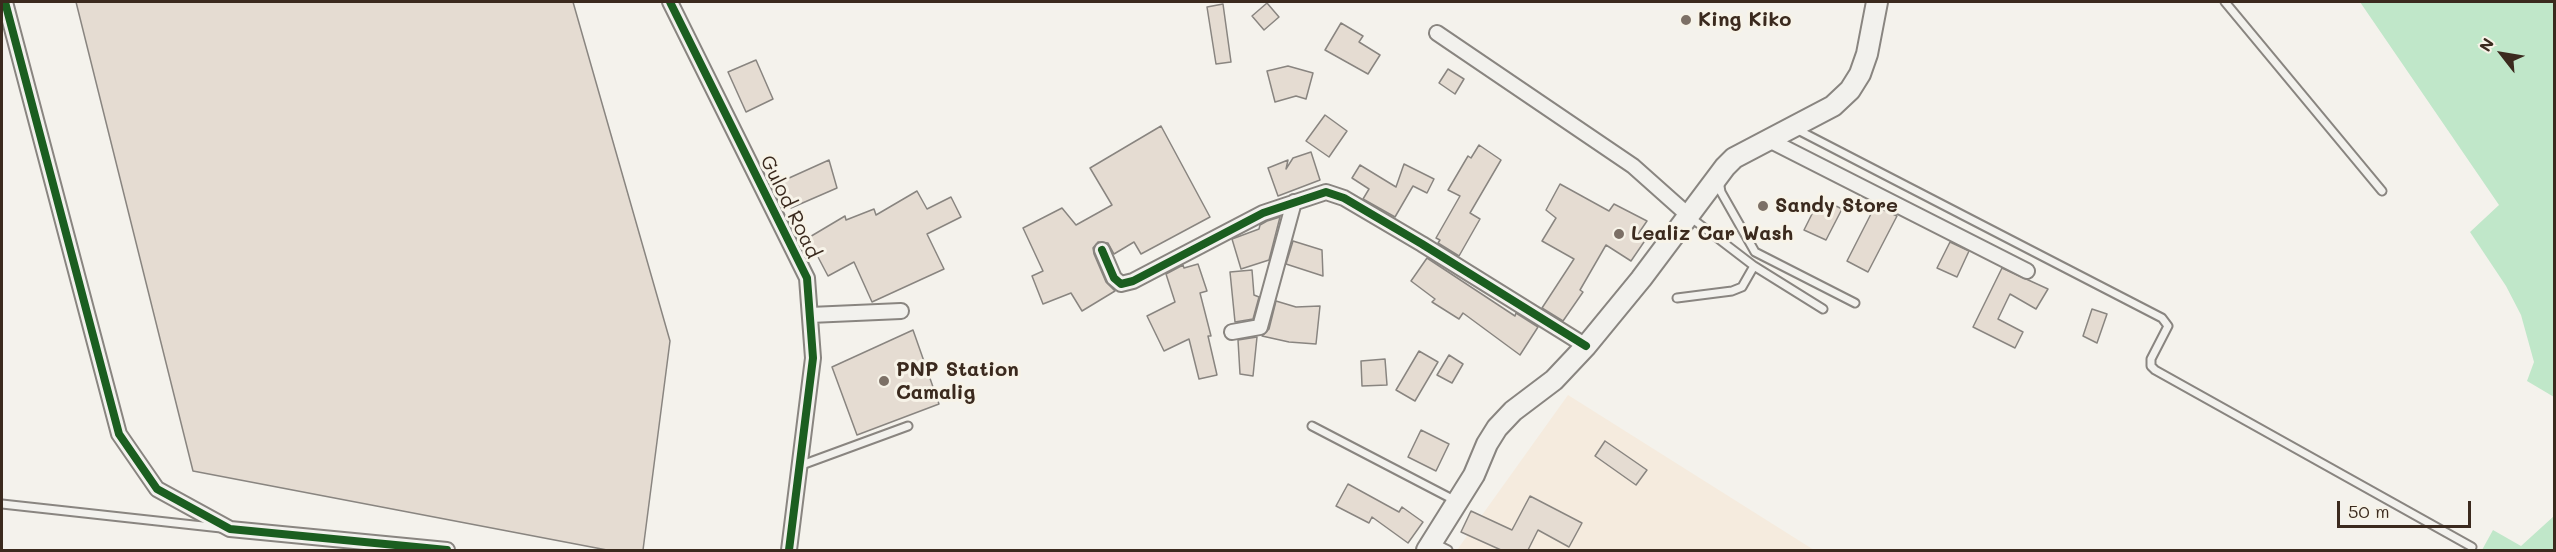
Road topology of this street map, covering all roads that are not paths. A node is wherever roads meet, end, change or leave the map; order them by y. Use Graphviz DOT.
graph roads {
  1 [pos="5,2"];
  2 [pos="670,2"];
  3 [pos="1877,2"];
  4 [pos="2225,2"];
  5 [pos="1437,33"];
  6 [pos="1793,128"];
  7 [pos="1769,140"];
  8 [pos="1718,175"];
  9 [pos="2382,191"];
  10 [pos="1294,202"];
  11 [pos="1688,215"];
  12 [pos="1102,250"];
  13 [pos="1754,266"];
  14 [pos="2027,271"];
  15 [pos="1677,298"];
  16 [pos="1855,303"];
  17 [pos="1823,309"];
  18 [pos="901,311"];
  19 [pos="810,315"];
  20 [pos="1232,332"];
  21 [pos="1586,346"];
  22 [pos="908,426"];
  23 [pos="1312,426"];
  24 [pos="799,466"];
  25 [pos="1459,502"];
  26 [pos="2,504"];
  27 [pos="230,529"];
  28 [pos="2472,547"];
  29 [pos="1436,548"];
  30 [pos="447,550"];
  31 [pos="789,550"];
  1 -- 27 [label="street"];
  2 -- 19 [label="street, Gulod Road"];
  3 -- 6 [label="main road"];
  4 -- 9 [label="lane"];
  5 -- 11 [label="street"];
  6 -- 7 [label="main road"];
  6 -- 28 [label="lane"];
  7 -- 8 [label="main road"];
  7 -- 14 [label="street"];
  8 -- 11 [label="main road"];
  8 -- 16 [label="lane"];
  10 -- 12 [label="street"];
  10 -- 20 [label="street"];
  10 -- 21 [label="street"];
  11 -- 13 [label="lane"];
  11 -- 21 [label="main road"];
  13 -- 15 [label="lane"];
  13 -- 17 [label="lane"];
  18 -- 19 [label="street"];
  19 -- 24 [label="street, Gulod Road"];
  21 -- 25 [label="main road"];
  22 -- 24 [label="lane"];
  23 -- 25 [label="lane"];
  24 -- 31 [label="street, Gulod Road"];
  25 -- 29 [label="main road"];
  26 -- 27 [label="lane"];
  27 -- 30 [label="street"];
}
